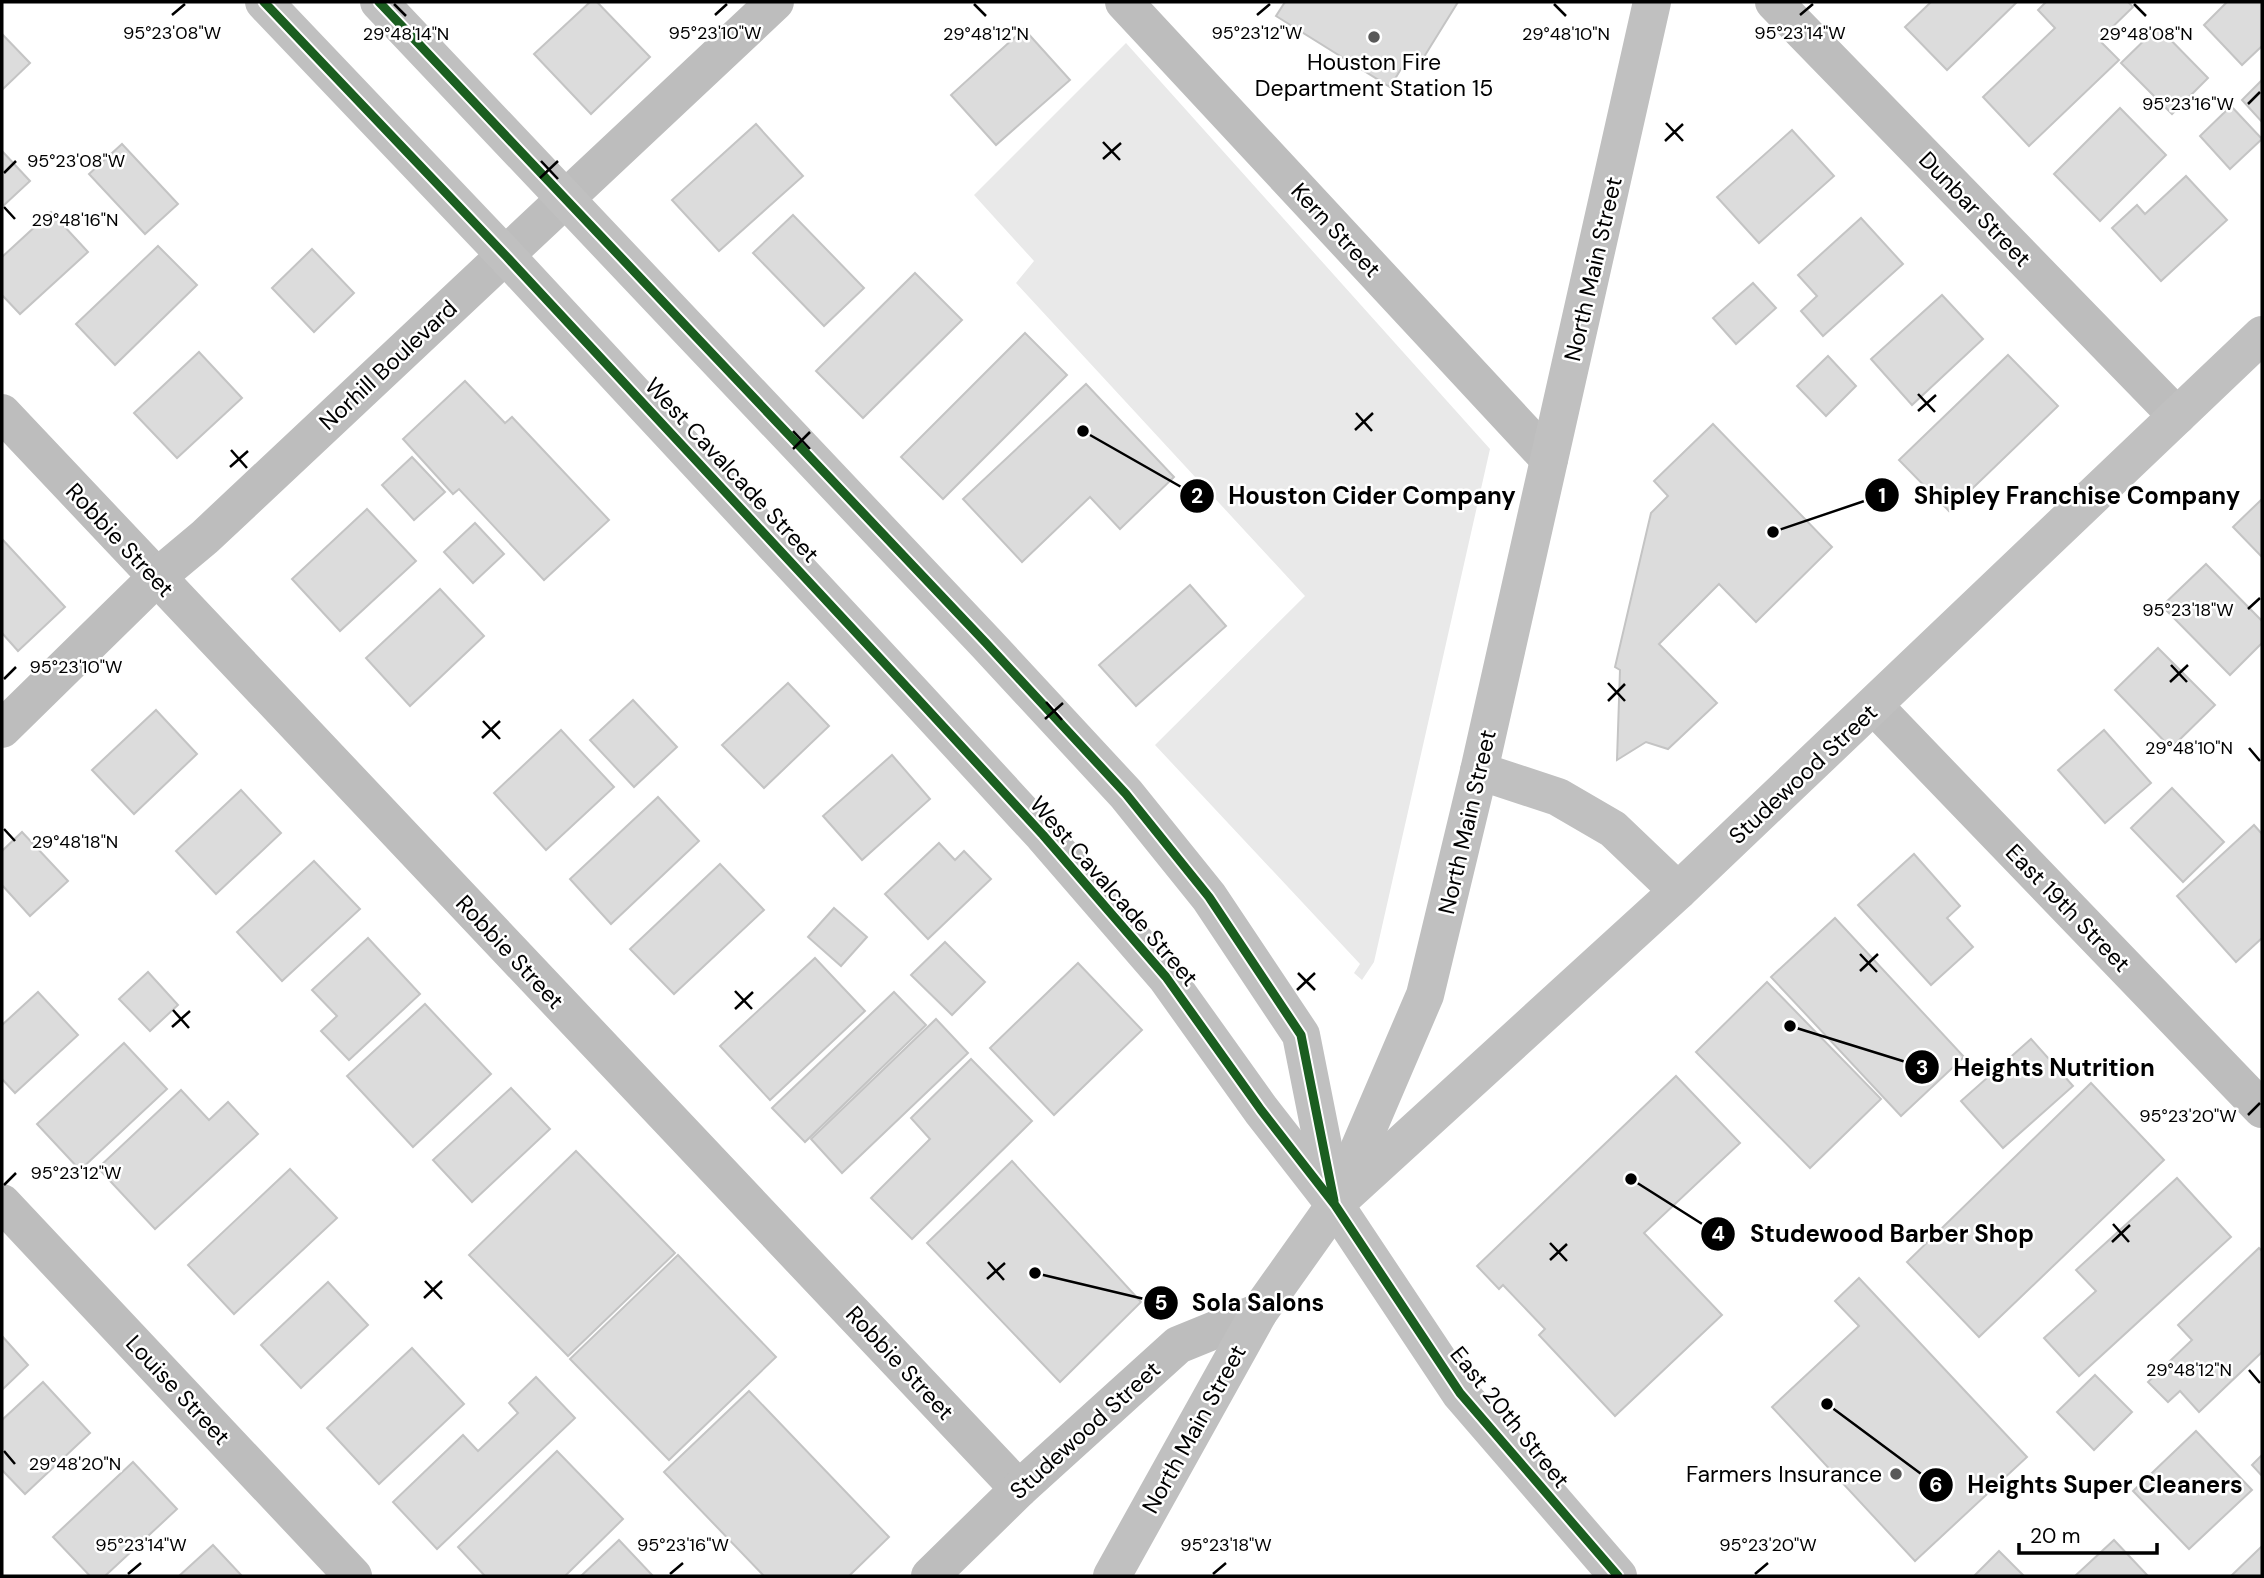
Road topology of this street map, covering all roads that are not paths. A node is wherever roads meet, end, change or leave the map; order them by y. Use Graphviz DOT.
graph roads {
  1 [pos="264,2"];
  2 [pos="379,2"];
  3 [pos="775,2"];
  4 [pos="1124,2"];
  5 [pos="1652,2"];
  6 [pos="1774,2"];
  7 [pos="566,199"];
  8 [pos="506,256"];
  9 [pos="2262,335"];
  10 [pos="2,413"];
  11 [pos="2177,416"];
  12 [pos="1549,459"];
  13 [pos="156,578"];
  14 [pos="1875,707"];
  15 [pos="2,729"];
  16 [pos="1479,771"];
  17 [pos="1678,891"];
  18 [pos="2262,1109"];
  19 [pos="2,1203"];
  20 [pos="1335,1205"];
  21 [pos="1259,1312"];
  22 [pos="1019,1489"];
  23 [pos="354,1576"];
  24 [pos="930,1576"];
  25 [pos="1112,1576"];
  26 [pos="1618,1576"];
  1 -- 8 [label="main road, West Cavalcade Street"];
  2 -- 7 [label="main road"];
  3 -- 7 [label="street, Norhill Boulevard"];
  4 -- 12 [label="street, Kern Street"];
  5 -- 12 [label="main road, North Main Street"];
  6 -- 11 [label="street, Dunbar Street"];
  7 -- 8 [label="street, Norhill Boulevard"];
  7 -- 20 [label="main road"];
  8 -- 13 [label="street, Norhill Boulevard"];
  8 -- 20 [label="main road, West Cavalcade Street"];
  9 -- 11 [label="main road, Studewood Street"];
  10 -- 13 [label="street, Robbie Street"];
  11 -- 14 [label="main road, Studewood Street"];
  12 -- 16 [label="main road, North Main Street"];
  13 -- 15 [label="street, Norhill Boulevard"];
  13 -- 22 [label="street, Robbie Street"];
  14 -- 17 [label="main road, Studewood Street"];
  14 -- 18 [label="street, East 19th Street"];
  16 -- 17 [label="main road"];
  16 -- 20 [label="main road, North Main Street"];
  17 -- 20 [label="main road, Studewood Street"];
  19 -- 23 [label="street, Louise Street"];
  20 -- 21 [label="main road, North Main Street"];
  20 -- 26 [label="main road, East 20th Street"];
  21 -- 22 [label="street, Studewood Street"];
  21 -- 25 [label="main road, North Main Street"];
  22 -- 24 [label="street, Studewood Street"];
}
